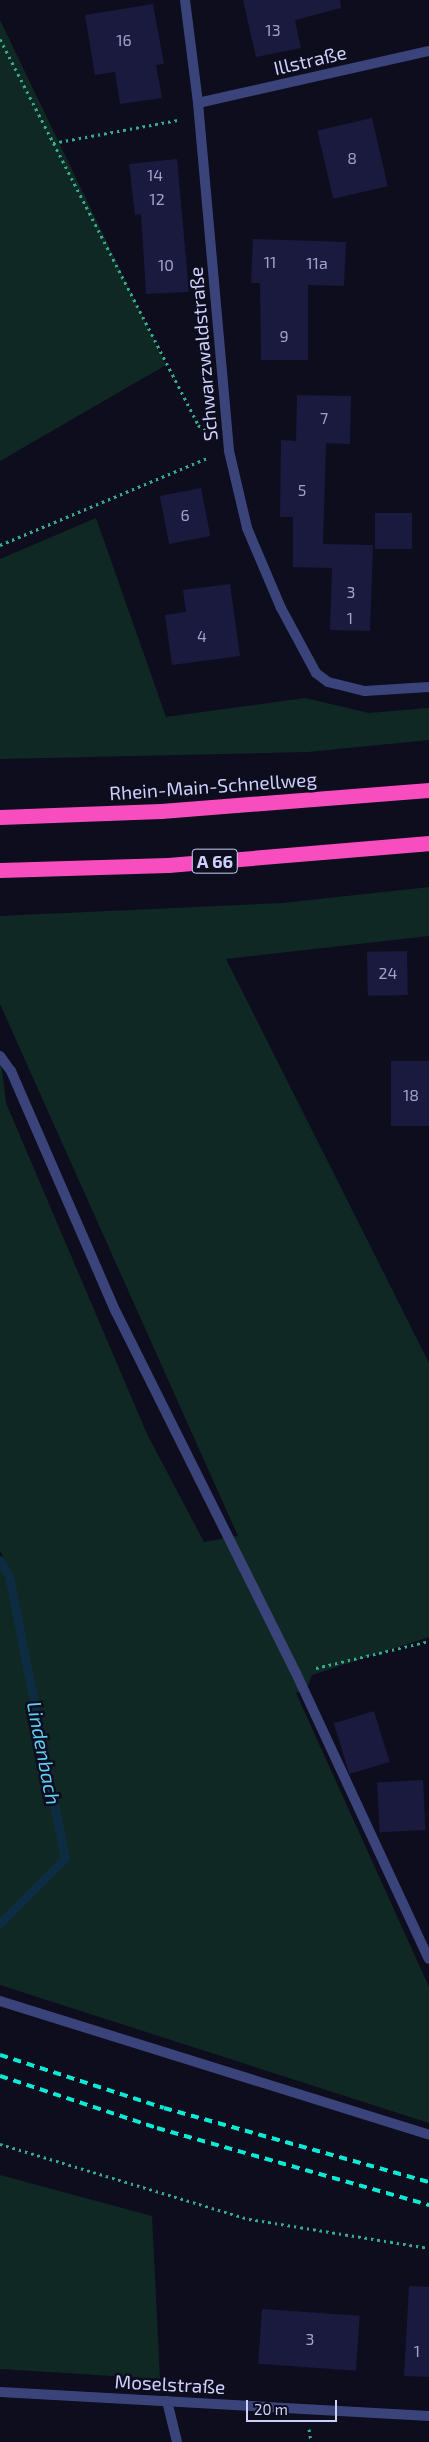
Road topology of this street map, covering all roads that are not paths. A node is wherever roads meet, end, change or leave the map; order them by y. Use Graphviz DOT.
graph roads {
  1 [pos="185,0"];
  2 [pos="429,51"];
  3 [pos="198,103"];
  4 [pos="429,686"];
  5 [pos="429,790"];
  6 [pos="0,818"];
  7 [pos="429,843"];
  8 [pos="0,870"];
  9 [pos="0,1056"];
  10 [pos="429,1959"];
  11 [pos="0,2001"];
  12 [pos="429,2135"];
  13 [pos="0,2392"];
  14 [pos="167,2401"];
  15 [pos="429,2416"];
  16 [pos="177,2442"];
  1 -- 3 [label="street, Schwarzwaldstraße"];
  2 -- 3 [label="street, Illstraße"];
  3 -- 4 [label="street, Schwarzwaldstraße"];
  5 -- 6 [label="highway, Rhein-Main-Schnellweg"];
  7 -- 8 [label="highway, A 66"];
  9 -- 10 [label="street"];
  11 -- 12 [label="street"];
  13 -- 14 [label="street, Moselstraße"];
  14 -- 15 [label="street, Moselstraße"];
  14 -- 16 [label="street"];
}
